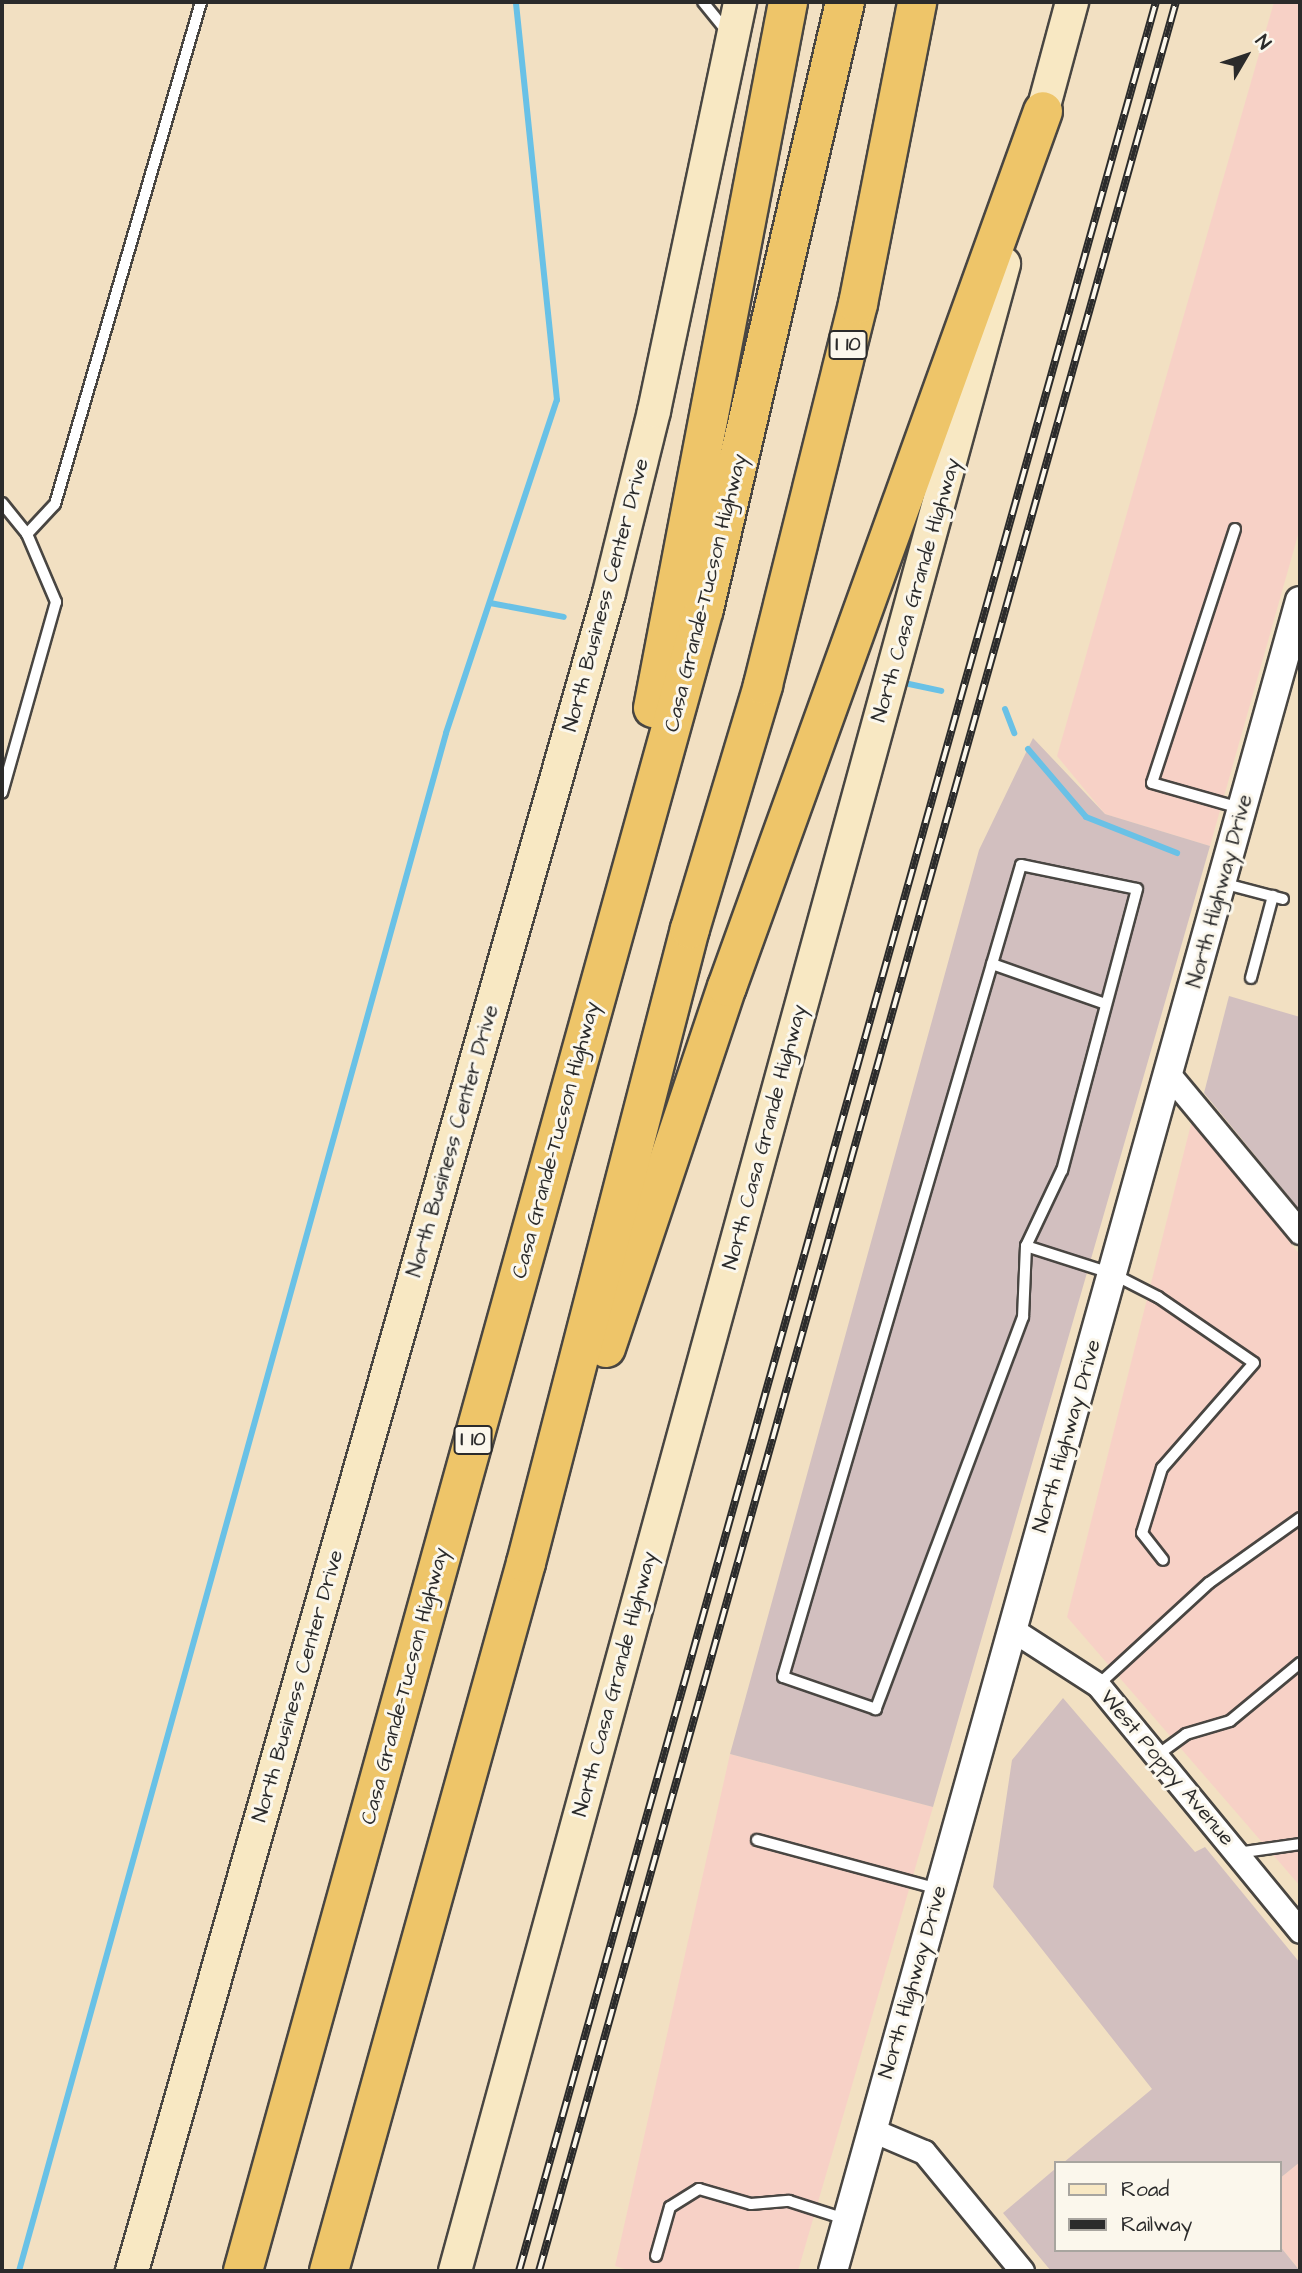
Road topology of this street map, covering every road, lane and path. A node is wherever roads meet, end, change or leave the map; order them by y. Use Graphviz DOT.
graph roads {
  1 [pos="201,2"];
  2 [pos="703,2"];
  3 [pos="740,2"];
  4 [pos="788,2"];
  5 [pos="845,2"];
  6 [pos="917,2"];
  7 [pos="1072,2"];
  8 [pos="733,41"];
  9 [pos="1043,111"];
  10 [pos="2,503"];
  11 [pos="1234,528"];
  12 [pos="27,534"];
  13 [pos="1300,601"];
  14 [pos="2,793"];
  15 [pos="1243,808"];
  16 [pos="1222,883"];
  17 [pos="992,964"];
  18 [pos="1251,978"];
  19 [pos="597,994"];
  20 [pos="1103,1003"];
  21 [pos="1170,1076"];
  22 [pos="1300,1232"];
  23 [pos="1026,1246"];
  24 [pos="1113,1274"];
  25 [pos="1300,1518"];
  26 [pos="1163,1560"];
  27 [pos="526,1563"];
  28 [pos="1013,1630"];
  29 [pos="1300,1663"];
  30 [pos="1098,1685"];
  31 [pos="1156,1756"];
  32 [pos="757,1840"];
  33 [pos="1300,1844"];
  34 [pos="1237,1853"];
  35 [pos="938,1889"];
  36 [pos="1300,1931"];
  37 [pos="872,2130"];
  38 [pos="848,2220"];
  39 [pos="656,2256"];
  40 [pos="132,2271"];
  41 [pos="243,2271"];
  42 [pos="329,2271"];
  43 [pos="454,2271"];
  44 [pos="833,2271"];
  45 [pos="1023,2271"];
  1 -- 12 [label="lane"];
  2 -- 8 [label="lane"];
  3 -- 8 [label="main road, North Business Center Drive"];
  4 -- 19 [label="highway"];
  5 -- 19 [label="highway, Casa Grande-Tucson Highway / I 10"];
  6 -- 27 [label="highway, I 10"];
  7 -- 9 [label="main road, North Casa Grande Highway"];
  8 -- 40 [label="main road, North Business Center Drive"];
  9 -- 27 [label="highway"];
  9 -- 43 [label="main road, North Casa Grande Highway"];
  10 -- 12 [label="lane"];
  11 -- 15 [label="lane"];
  12 -- 14 [label="lane"];
  13 -- 15 [label="street, North Highway Drive"];
  15 -- 16 [label="street, North Highway Drive"];
  16 -- 18 [label="lane"];
  16 -- 21 [label="street, North Highway Drive"];
  17 -- 20 [label="lane"];
  17 -- 20 [label="lane"];
  17 -- 23 [label="lane"];
  19 -- 41 [label="highway, Casa Grande-Tucson Highway / I 10"];
  20 -- 23 [label="lane"];
  21 -- 22 [label="street"];
  21 -- 24 [label="street, North Highway Drive"];
  23 -- 24 [label="lane"];
  24 -- 26 [label="lane"];
  24 -- 28 [label="street, North Highway Drive"];
  25 -- 30 [label="lane"];
  27 -- 42 [label="highway, I 10"];
  28 -- 30 [label="street, West Poppy Avenue"];
  28 -- 35 [label="street, North Highway Drive"];
  29 -- 31 [label="lane"];
  30 -- 31 [label="street, West Poppy Avenue"];
  31 -- 34 [label="street, West Poppy Avenue"];
  32 -- 35 [label="lane"];
  33 -- 34 [label="lane"];
  34 -- 36 [label="street, West Poppy Avenue"];
  35 -- 37 [label="street, North Highway Drive"];
  37 -- 38 [label="street, North Highway Drive"];
  37 -- 45 [label="street"];
  38 -- 39 [label="lane"];
  38 -- 44 [label="street, North Highway Drive"];
}
